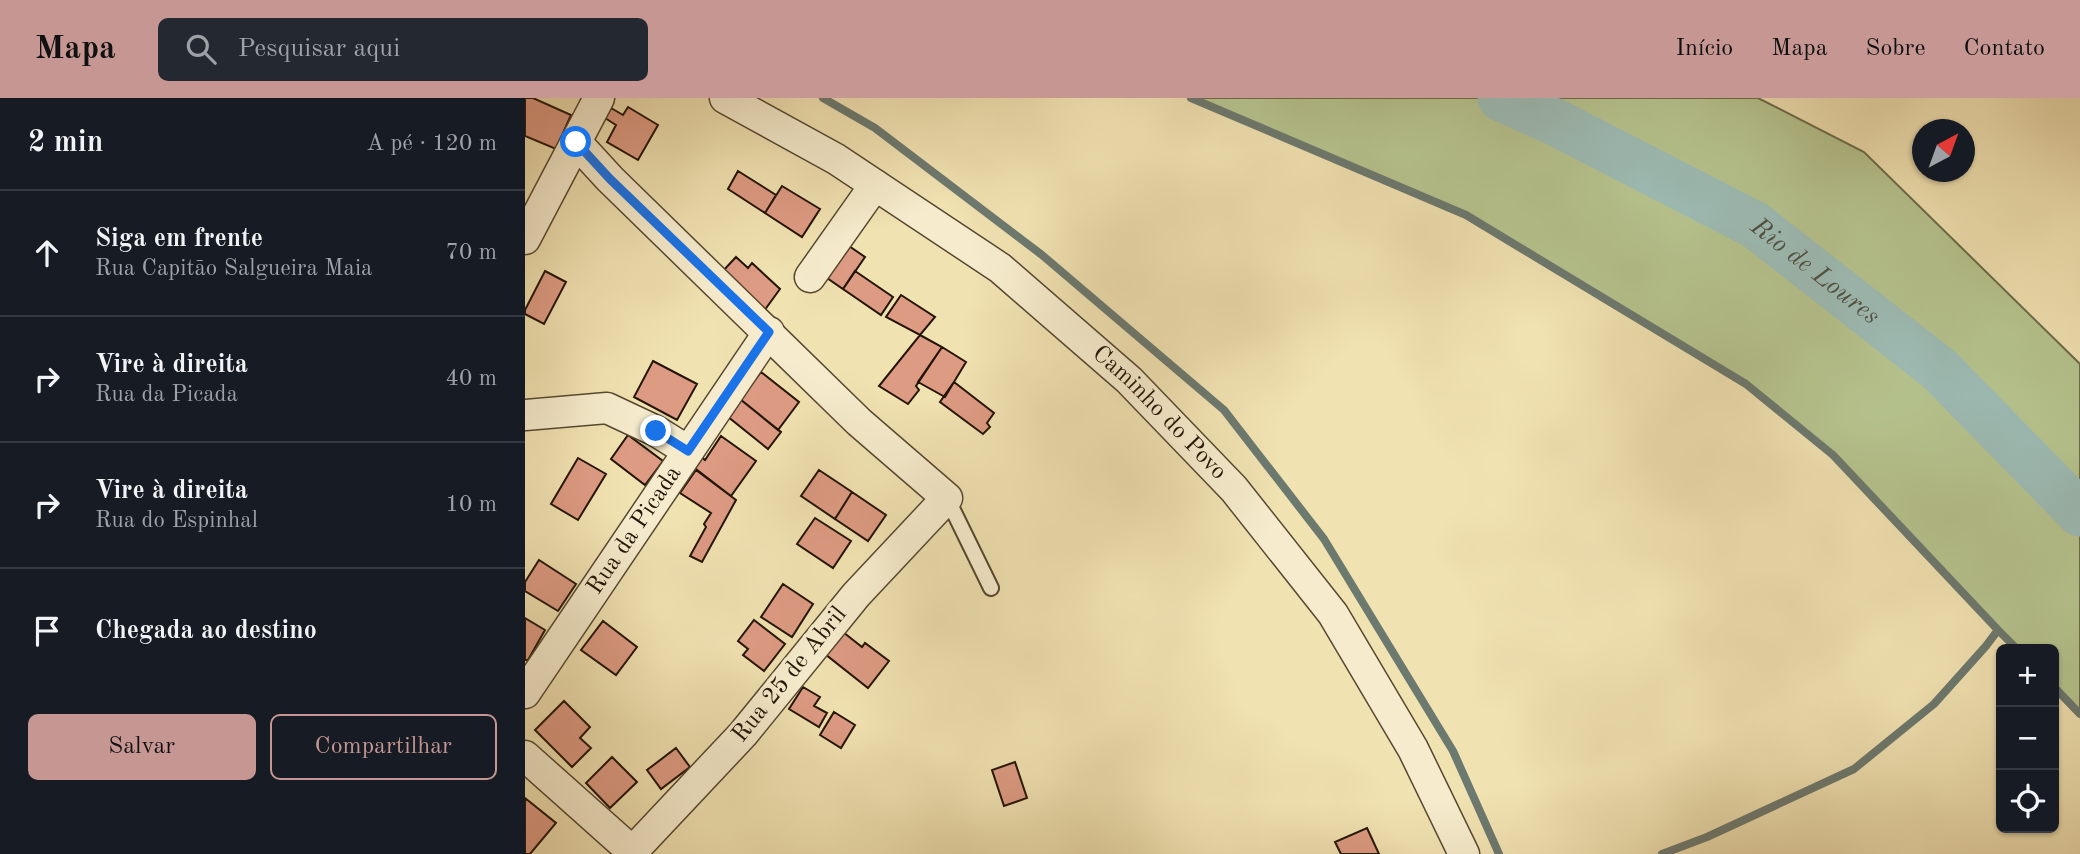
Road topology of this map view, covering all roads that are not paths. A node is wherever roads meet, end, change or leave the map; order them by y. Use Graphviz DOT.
graph roads {
  1 [pos="599,98"];
  2 [pos="725,98"];
  3 [pos="576,142"];
  4 [pos="875,185"];
  5 [pos="525,239"];
  6 [pos="810,277"];
  7 [pos="769,332"];
  8 [pos="525,415"];
  9 [pos="688,451"];
  10 [pos="947,498"];
  11 [pos="991,588"];
  12 [pos="525,693"];
  13 [pos="525,756"];
  14 [pos="634,853"];
  15 [pos="1464,854"];
  1 -- 3 [label="street"];
  2 -- 4 [label="street, Caminho do Povo"];
  3 -- 5 [label="street"];
  3 -- 7 [label="street"];
  4 -- 6 [label="street"];
  4 -- 15 [label="street, Caminho do Povo"];
  7 -- 9 [label="street, Rua da Picada"];
  7 -- 10 [label="street"];
  8 -- 9 [label="street"];
  9 -- 12 [label="street, Rua da Picada"];
  10 -- 11 [label="lane"];
  10 -- 14 [label="street, Rua 25 de Abril"];
  13 -- 14 [label="street"];
}
